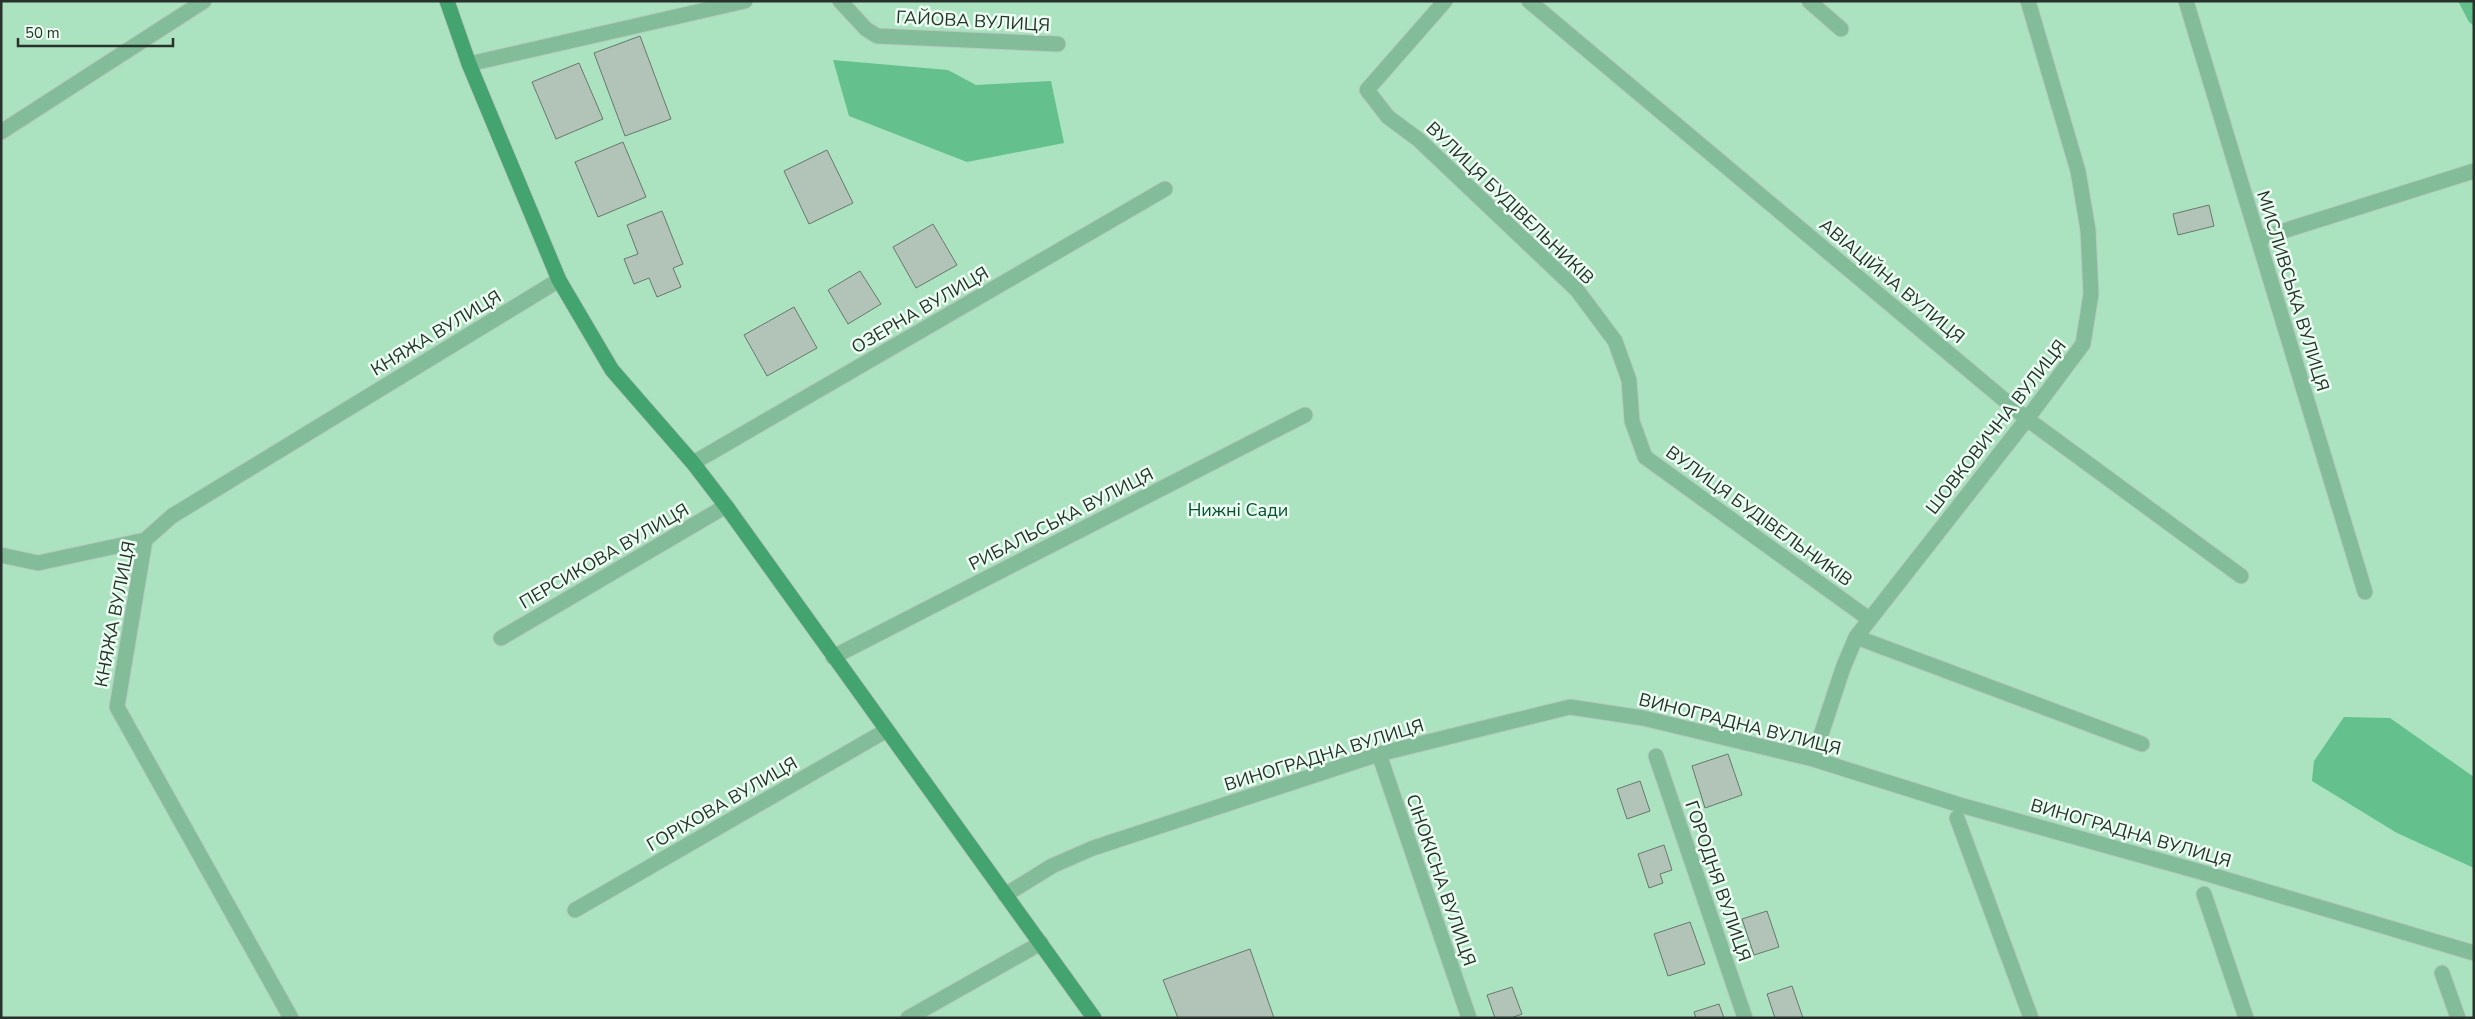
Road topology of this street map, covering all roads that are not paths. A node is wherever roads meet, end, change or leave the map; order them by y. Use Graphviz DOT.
graph roads {
  1 [pos="204,1"];
  2 [pos="447,1"];
  3 [pos="745,1"];
  4 [pos="840,1"];
  5 [pos="1445,1"];
  6 [pos="1529,1"];
  7 [pos="1809,1"];
  8 [pos="2028,1"];
  9 [pos="2186,1"];
  10 [pos="1841,29"];
  11 [pos="1058,44"];
  12 [pos="469,64"];
  13 [pos="1,132"];
  14 [pos="2474,171"];
  15 [pos="1165,189"];
  16 [pos="2258,239"];
  17 [pos="559,280"];
  18 [pos="1305,415"];
  19 [pos="2028,419"];
  20 [pos="693,463"];
  21 [pos="726,506"];
  22 [pos="145,540"];
  23 [pos="1,555"];
  24 [pos="2241,576"];
  25 [pos="2365,592"];
  26 [pos="1869,620"];
  27 [pos="1856,637"];
  28 [pos="501,638"];
  29 [pos="833,657"];
  30 [pos="887,730"];
  31 [pos="2142,744"];
  32 [pos="1378,754"];
  33 [pos="1656,756"];
  34 [pos="1812,759"];
  35 [pos="1957,818"];
  36 [pos="2204,894"];
  37 [pos="1005,895"];
  38 [pos="576,910"];
  39 [pos="1042,943"];
  40 [pos="2474,953"];
  41 [pos="2442,972"];
  42 [pos="291,1018"];
  43 [pos="908,1018"];
  44 [pos="1094,1018"];
  45 [pos="1469,1018"];
  46 [pos="1745,1018"];
  47 [pos="2031,1018"];
  48 [pos="2246,1018"];
  49 [pos="2458,1018"];
  1 -- 13 [label="street"];
  2 -- 12 [label="street"];
  3 -- 12 [label="street"];
  4 -- 11 [label="street, ГАЙОВА ВУЛИЦЯ"];
  5 -- 26 [label="street, ВУЛИЦЯ БУДІВЕЛЬНИКІВ"];
  6 -- 19 [label="street, АВІАЦІЙНА ВУЛИЦЯ"];
  7 -- 10 [label="street"];
  8 -- 19 [label="street, ШОВКОВИЧНА ВУЛИЦЯ"];
  9 -- 16 [label="street, МИСЛИВСЬКА ВУЛИЦЯ"];
  12 -- 17 [label="street"];
  14 -- 16 [label="street"];
  15 -- 20 [label="street, ОЗЕРНА ВУЛИЦЯ"];
  16 -- 25 [label="street, МИСЛИВСЬКА ВУЛИЦЯ"];
  17 -- 20 [label="street"];
  17 -- 22 [label="street, КНЯЖА ВУЛИЦЯ"];
  18 -- 29 [label="street, РИБАЛЬСЬКА ВУЛИЦЯ"];
  19 -- 24 [label="street, АВІАЦІЙНА ВУЛИЦЯ"];
  19 -- 26 [label="street, ШОВКОВИЧНА ВУЛИЦЯ"];
  20 -- 21 [label="street"];
  21 -- 28 [label="street, ПЕРСИКОВА ВУЛИЦЯ"];
  21 -- 29 [label="street"];
  22 -- 23 [label="street"];
  22 -- 42 [label="street, КНЯЖА ВУЛИЦЯ"];
  26 -- 27 [label="street, ШОВКОВИЧНА ВУЛИЦЯ"];
  27 -- 31 [label="street"];
  27 -- 34 [label="street, ШОВКОВИЧНА ВУЛИЦЯ"];
  29 -- 30 [label="street"];
  30 -- 37 [label="street"];
  30 -- 38 [label="street, ГОРІХОВА ВУЛИЦЯ"];
  32 -- 34 [label="street, ВИНОГРАДНА ВУЛИЦЯ"];
  32 -- 37 [label="street, ВИНОГРАДНА ВУЛИЦЯ"];
  32 -- 45 [label="street, СІНОКІСНА ВУЛИЦЯ"];
  33 -- 46 [label="street, ГОРОДНЯ ВУЛИЦЯ"];
  34 -- 40 [label="street, ВИНОГРАДНА ВУЛИЦЯ"];
  35 -- 47 [label="street"];
  36 -- 48 [label="street"];
  37 -- 39 [label="street"];
  39 -- 43 [label="street"];
  39 -- 44 [label="street"];
  41 -- 49 [label="street"];
}
